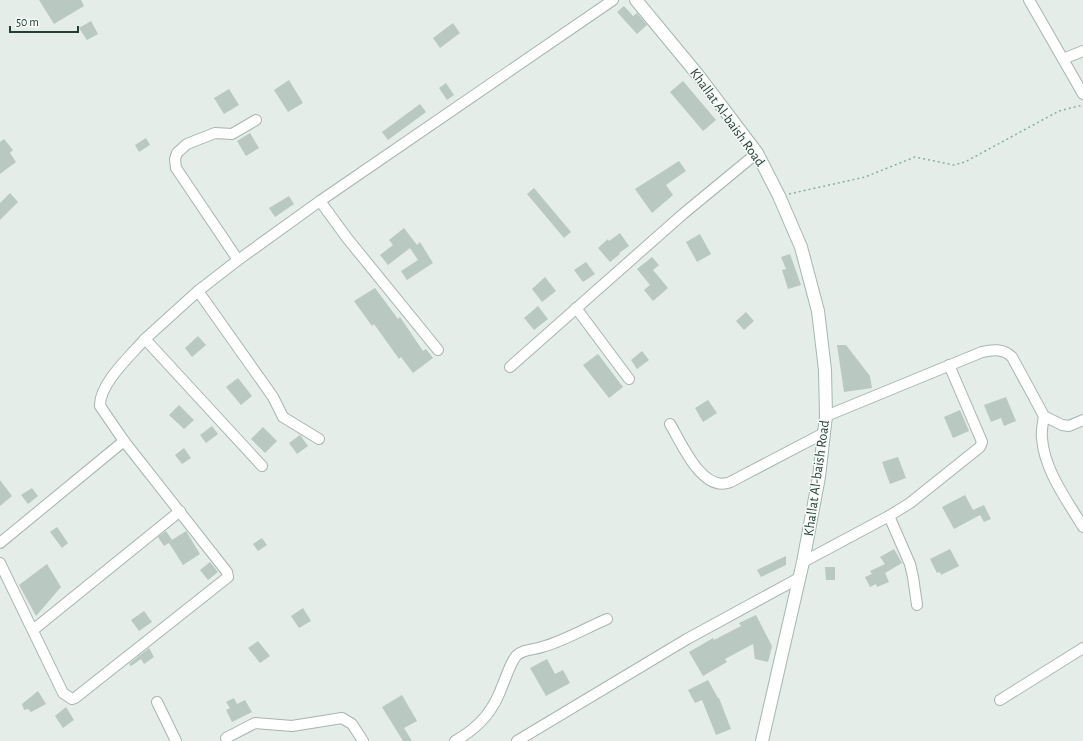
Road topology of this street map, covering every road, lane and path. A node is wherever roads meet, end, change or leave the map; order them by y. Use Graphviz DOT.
graph roads {
  1 [pos="613,0"];
  2 [pos="636,0"];
  3 [pos="1029,0"];
  4 [pos="1083,51"];
  5 [pos="1063,59"];
  6 [pos="1083,94"];
  7 [pos="1083,105"];
  8 [pos="256,120"];
  9 [pos="757,153"];
  10 [pos="779,196"];
  11 [pos="320,201"];
  12 [pos="238,260"];
  13 [pos="198,291"];
  14 [pos="576,308"];
  15 [pos="145,339"];
  16 [pos="438,350"];
  17 [pos="949,365"];
  18 [pos="510,367"];
  19 [pos="629,379"];
  20 [pos="826,416"];
  21 [pos="1044,416"];
  22 [pos="1083,420"];
  23 [pos="670,424"];
  24 [pos="824,434"];
  25 [pos="319,439"];
  26 [pos="124,441"];
  27 [pos="262,466"];
  28 [pos="180,511"];
  29 [pos="889,516"];
  30 [pos="1083,527"];
  31 [pos="0,543"];
  32 [pos="803,562"];
  33 [pos="0,564"];
  34 [pos="799,578"];
  35 [pos="917,605"];
  36 [pos="607,619"];
  37 [pos="33,630"];
  38 [pos="1083,648"];
  39 [pos="1000,700"];
  40 [pos="157,702"];
  41 [pos="226,738"];
  42 [pos="176,741"];
  43 [pos="363,741"];
  44 [pos="455,741"];
  45 [pos="517,741"];
  46 [pos="762,741"];
  1 -- 11 [label="street"];
  2 -- 9 [label="street, Khallat Al-baish Road"];
  3 -- 5 [label="street"];
  4 -- 5 [label="street"];
  5 -- 6 [label="street"];
  7 -- 10 [label="path"];
  8 -- 12 [label="street"];
  9 -- 10 [label="street, Khallat Al-baish Road"];
  9 -- 14 [label="street"];
  10 -- 20 [label="street, Khallat Al-baish Road"];
  11 -- 12 [label="street"];
  11 -- 16 [label="street"];
  12 -- 13 [label="street"];
  13 -- 15 [label="street"];
  13 -- 25 [label="street"];
  14 -- 18 [label="street"];
  14 -- 19 [label="street"];
  15 -- 26 [label="street"];
  15 -- 27 [label="street"];
  17 -- 20 [label="street"];
  17 -- 21 [label="street"];
  17 -- 29 [label="street"];
  20 -- 24 [label="street, Khallat Al-baish Road"];
  21 -- 22 [label="street"];
  21 -- 30 [label="street"];
  23 -- 24 [label="street"];
  24 -- 32 [label="street, Khallat Al-baish Road"];
  26 -- 28 [label="street"];
  26 -- 31 [label="street"];
  28 -- 37 [label="street"];
  28 -- 37 [label="street"];
  29 -- 32 [label="street"];
  29 -- 35 [label="street"];
  32 -- 34 [label="street, Khallat Al-baish Road"];
  33 -- 37 [label="street"];
  34 -- 45 [label="street"];
  34 -- 46 [label="street, Khallat Al-baish Road"];
  36 -- 44 [label="street"];
  38 -- 39 [label="street"];
  40 -- 42 [label="street"];
  41 -- 43 [label="street"];
}
